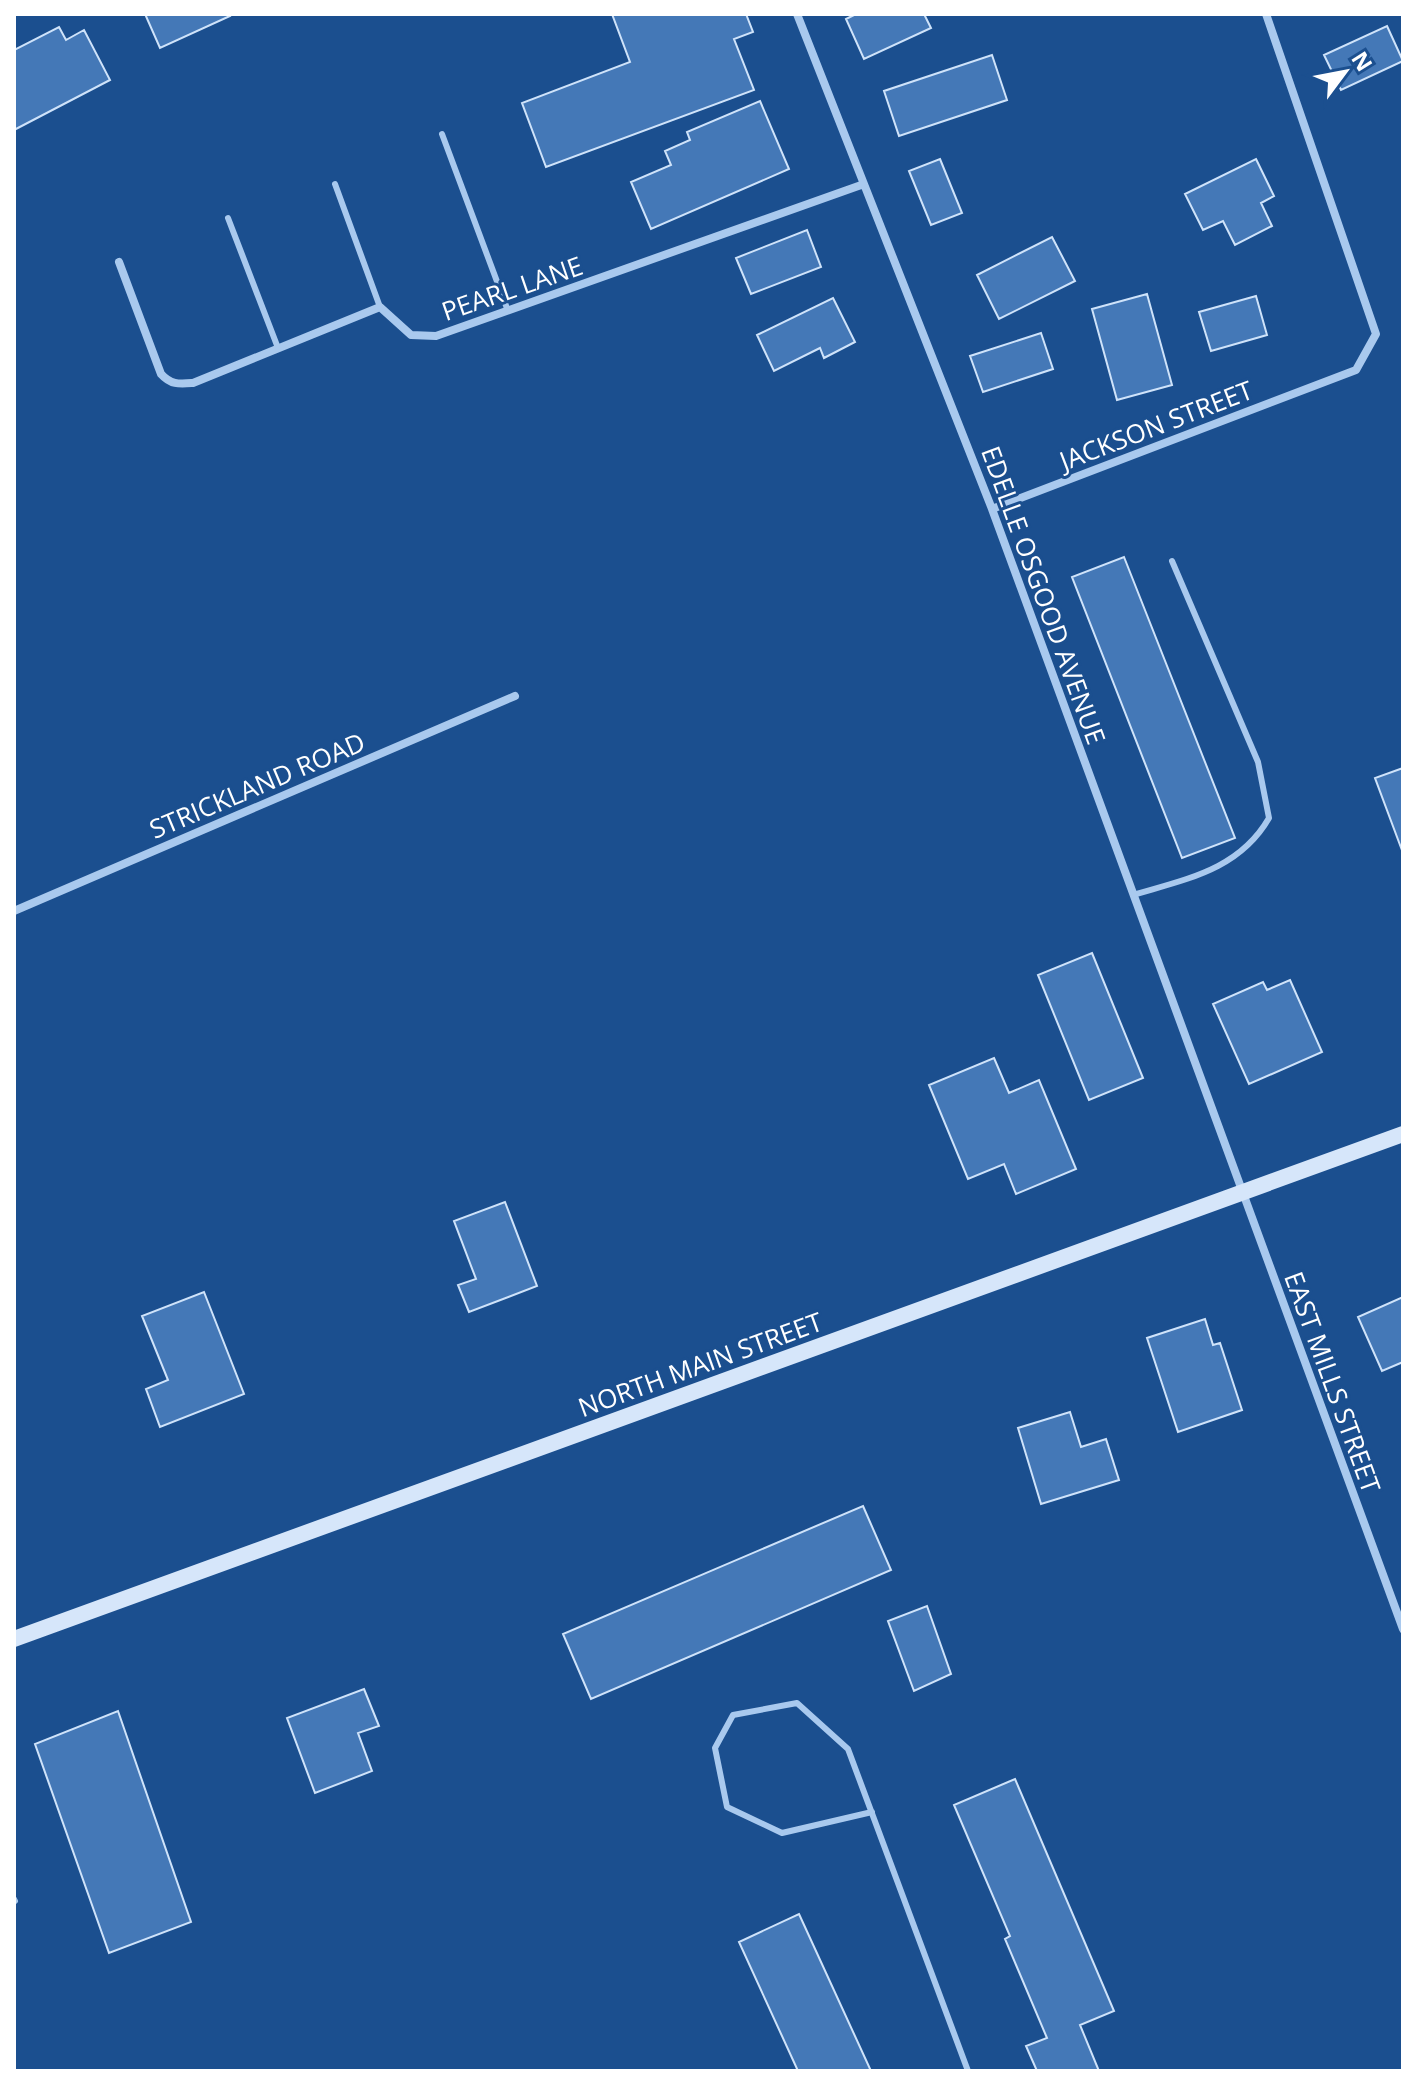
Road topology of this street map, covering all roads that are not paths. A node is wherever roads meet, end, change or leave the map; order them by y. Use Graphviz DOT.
graph roads {
  1 [pos="797,14"];
  2 [pos="1266,14"];
  3 [pos="442,134"];
  4 [pos="335,184"];
  5 [pos="864,184"];
  6 [pos="228,218"];
  7 [pos="119,262"];
  8 [pos="380,307"];
  9 [pos="508,311"];
  10 [pos="278,348"];
  11 [pos="992,509"];
  12 [pos="1172,561"];
  13 [pos="515,696"];
  14 [pos="1133,895"];
  15 [pos="14,911"];
  16 [pos="1403,1134"];
  17 [pos="1242,1193"];
  18 [pos="1403,1629"];
  19 [pos="14,1639"];
  20 [pos="872,1812"];
  21 [pos="968,2071"];
  1 -- 5 [label="street, EDELLE OSGOOD AVENUE"];
  2 -- 11 [label="street, JACKSON STREET"];
  3 -- 9 [label="lane"];
  4 -- 8 [label="lane"];
  5 -- 9 [label="street, PEARL LANE"];
  5 -- 11 [label="street, EDELLE OSGOOD AVENUE"];
  6 -- 10 [label="lane"];
  7 -- 10 [label="street"];
  8 -- 9 [label="street, PEARL LANE"];
  8 -- 10 [label="street"];
  11 -- 14 [label="street, EDELLE OSGOOD AVENUE"];
  12 -- 14 [label="lane"];
  13 -- 15 [label="street, STRICKLAND ROAD"];
  14 -- 17 [label="street, EDELLE OSGOOD AVENUE"];
  16 -- 17 [label="street, NORTH MAIN STREET"];
  17 -- 18 [label="street, EAST MILLS STREET"];
  17 -- 19 [label="street, NORTH MAIN STREET"];
  20 -- 20 [label="lane"];
  20 -- 21 [label="lane"];
}
